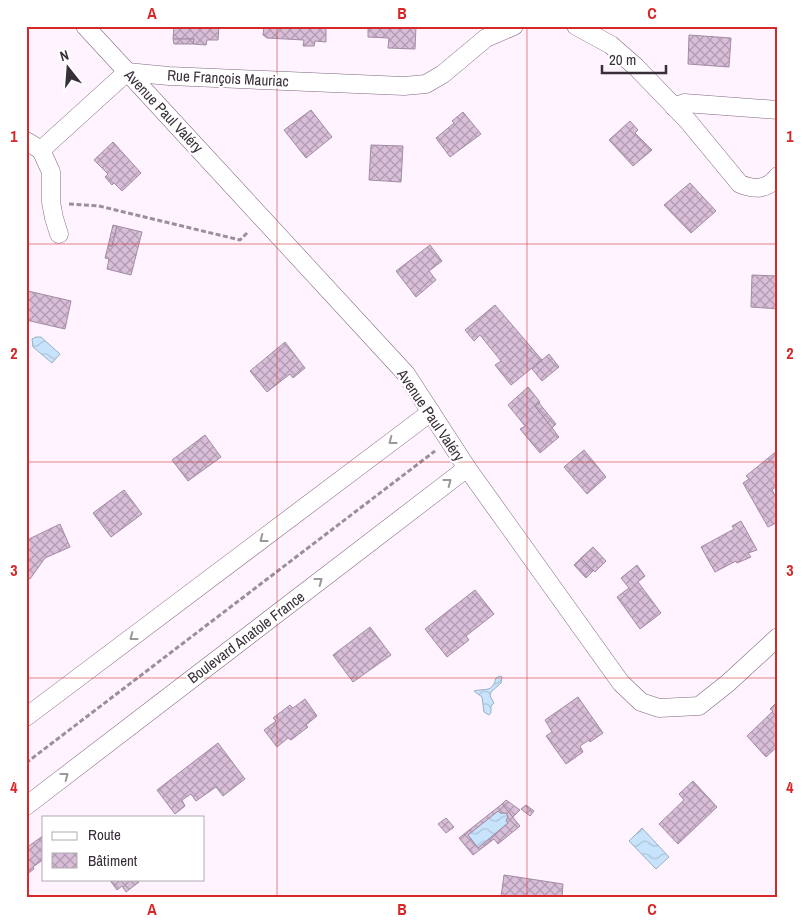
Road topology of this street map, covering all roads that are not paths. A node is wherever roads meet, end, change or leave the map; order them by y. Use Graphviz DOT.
graph roads {
  1 [pos="85,26"];
  2 [pos="514,26"];
  3 [pos="576,26"];
  4 [pos="127,72"];
  5 [pos="674,107"];
  6 [pos="778,110"];
  7 [pos="34,145"];
  8 [pos="778,176"];
  9 [pos="59,234"];
  10 [pos="431,412"];
  11 [pos="467,468"];
  12 [pos="778,637"];
  13 [pos="26,717"];
  14 [pos="26,806"];
  1 -- 4 [label="street, Avenue Paul Valéry"];
  2 -- 4 [label="street, Rue François Mauriac"];
  3 -- 5 [label="street"];
  4 -- 7 [label="street"];
  4 -- 10 [label="street, Avenue Paul Valéry"];
  5 -- 6 [label="street"];
  5 -- 8 [label="street"];
  7 -- 9 [label="street"];
  10 -- 11 [label="street, Avenue Paul Valéry"];
  10 -- 13 [label="street, one-way"];
  11 -- 12 [label="street, Avenue Paul Valéry"];
  14 -- 11 [label="street, Boulevard Anatole France, one-way"];
}
